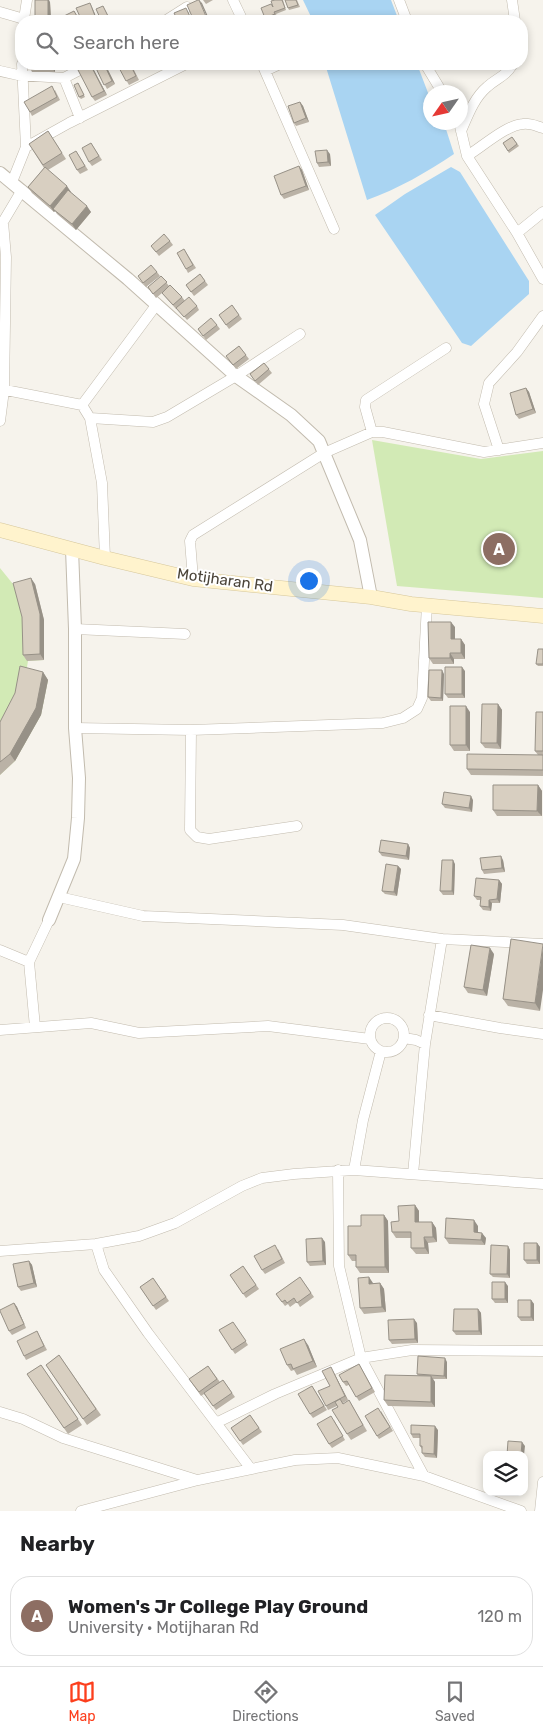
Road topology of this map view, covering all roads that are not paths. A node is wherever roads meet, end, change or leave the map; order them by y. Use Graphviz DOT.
graph roads {
  1 [pos="27,0"];
  2 [pos="233,0"];
  3 [pos="399,0"];
  4 [pos="512,0"];
  5 [pos="187,7"];
  6 [pos="0,12"];
  7 [pos="24,15"];
  8 [pos="174,15"];
  9 [pos="240,15"];
  10 [pos="405,15"];
  11 [pos="514,15"];
  12 [pos="15,17"];
  13 [pos="0,70"];
  14 [pos="21,70"];
  15 [pos="79,70"];
  16 [pos="174,70"];
  17 [pos="264,70"];
  18 [pos="429,70"];
  19 [pos="509,70"];
  20 [pos="21,75"];
  21 [pos="64,78"];
  22 [pos="438,85"];
  23 [pos="468,114"];
  24 [pos="80,118"];
  25 [pos="543,128"];
  26 [pos="461,130"];
  27 [pos="26,147"];
  28 [pos="467,156"];
  29 [pos="0,173"];
  30 [pos="12,182"];
  31 [pos="22,190"];
  32 [pos="543,212"];
  33 [pos="334,229"];
  34 [pos="517,233"];
  35 [pos="543,279"];
  36 [pos="157,304"];
  37 [pos="543,316"];
  38 [pos="300,334"];
  39 [pos="446,348"];
  40 [pos="236,376"];
  41 [pos="2,389"];
  42 [pos="82,404"];
  43 [pos="90,418"];
  44 [pos="0,421"];
  45 [pos="372,432"];
  46 [pos="543,442"];
  47 [pos="499,450"];
  48 [pos="324,453"];
  49 [pos="0,530"];
  50 [pos="72,550"];
  51 [pos="105,558"];
  52 [pos="193,579"];
  53 [pos="370,597"];
  54 [pos="427,605"];
  55 [pos="543,616"];
  56 [pos="75,629"];
  57 [pos="184,634"];
  58 [pos="75,728"];
  59 [pos="191,730"];
  60 [pos="297,826"];
  61 [pos="59,897"];
  62 [pos="49,920"];
  63 [pos="442,939"];
  64 [pos="543,944"];
  65 [pos="0,950"];
  66 [pos="29,962"];
  67 [pos="429,1014"];
  68 [pos="35,1027"];
  69 [pos="0,1030"];
  70 [pos="543,1034"];
  71 [pos="404,1038"];
  72 [pos="370,1039"];
  73 [pos="425,1044"];
  74 [pos="381,1051"];
  75 [pos="338,1170"];
  76 [pos="354,1170"];
  77 [pos="413,1174"];
  78 [pos="543,1184"];
  79 [pos="96,1244"];
  80 [pos="0,1251"];
  81 [pos="543,1351"];
  82 [pos="361,1358"];
  83 [pos="0,1412"];
  84 [pos="216,1423"];
  85 [pos="251,1470"];
  86 [pos="424,1476"];
  87 [pos="198,1480"];
  88 [pos="543,1482"];
  89 [pos="114,1506"];
  90 [pos="81,1511"];
  91 [pos="521,1511"];
  92 [pos="541,1511"];
  1 -- 7 [label="street"];
  2 -- 9 [label="street"];
  3 -- 10 [label="street"];
  4 -- 11 [label="street"];
  5 -- 8 [label="street"];
  6 -- 12 [label="street"];
  13 -- 20 [label="street"];
  14 -- 20 [label="street"];
  15 -- 21 [label="street"];
  16 -- 24 [label="street"];
  17 -- 33 [label="street"];
  18 -- 22 [label="street"];
  19 -- 23 [label="street"];
  20 -- 21 [label="street"];
  20 -- 27 [label="street"];
  21 -- 24 [label="street"];
  24 -- 27 [label="street"];
  25 -- 28 [label="street"];
  26 -- 28 [label="street"];
  27 -- 30 [label="street"];
  28 -- 34 [label="street"];
  29 -- 30 [label="street"];
  30 -- 31 [label="street"];
  31 -- 36 [label="street"];
  31 -- 41 [label="street"];
  32 -- 34 [label="street"];
  34 -- 35 [label="street"];
  36 -- 40 [label="street"];
  36 -- 42 [label="street"];
  37 -- 47 [label="street"];
  38 -- 40 [label="street"];
  39 -- 45 [label="street"];
  40 -- 43 [label="street"];
  40 -- 48 [label="street"];
  41 -- 42 [label="street"];
  41 -- 44 [label="street"];
  42 -- 43 [label="street"];
  43 -- 51 [label="street"];
  45 -- 47 [label="street"];
  45 -- 48 [label="street"];
  46 -- 47 [label="street"];
  48 -- 52 [label="street"];
  48 -- 53 [label="street"];
  49 -- 50 [label="main road, Motijharan Rd"];
  50 -- 51 [label="main road, Motijharan Rd"];
  50 -- 56 [label="street"];
  51 -- 52 [label="main road, Motijharan Rd"];
  52 -- 53 [label="main road, Motijharan Rd"];
  53 -- 54 [label="main road, Motijharan Rd"];
  54 -- 55 [label="main road, Motijharan Rd"];
  54 -- 59 [label="street"];
  56 -- 57 [label="street"];
  56 -- 58 [label="street"];
  58 -- 59 [label="street"];
  58 -- 61 [label="street"];
  59 -- 60 [label="street"];
  61 -- 62 [label="street"];
  61 -- 63 [label="street"];
  62 -- 66 [label="street"];
  63 -- 64 [label="street"];
  63 -- 67 [label="street"];
  65 -- 66 [label="street"];
  66 -- 68 [label="street"];
  67 -- 70 [label="street"];
  67 -- 73 [label="street"];
  68 -- 69 [label="street"];
  68 -- 72 [label="street"];
  71 -- 72 [label="street"];
  71 -- 73 [label="street"];
  71 -- 74 [label="street"];
  72 -- 74 [label="street"];
  73 -- 77 [label="street"];
  74 -- 76 [label="street"];
  75 -- 76 [label="street"];
  75 -- 79 [label="street"];
  75 -- 82 [label="street"];
  76 -- 77 [label="street"];
  77 -- 78 [label="street"];
  79 -- 80 [label="street"];
  79 -- 84 [label="street"];
  81 -- 82 [label="street"];
  82 -- 84 [label="street"];
  82 -- 86 [label="street"];
  83 -- 87 [label="street"];
  84 -- 85 [label="street"];
  85 -- 86 [label="street"];
  85 -- 87 [label="street"];
  86 -- 91 [label="street"];
  87 -- 89 [label="street"];
  88 -- 92 [label="street"];
  89 -- 90 [label="street"];
}
